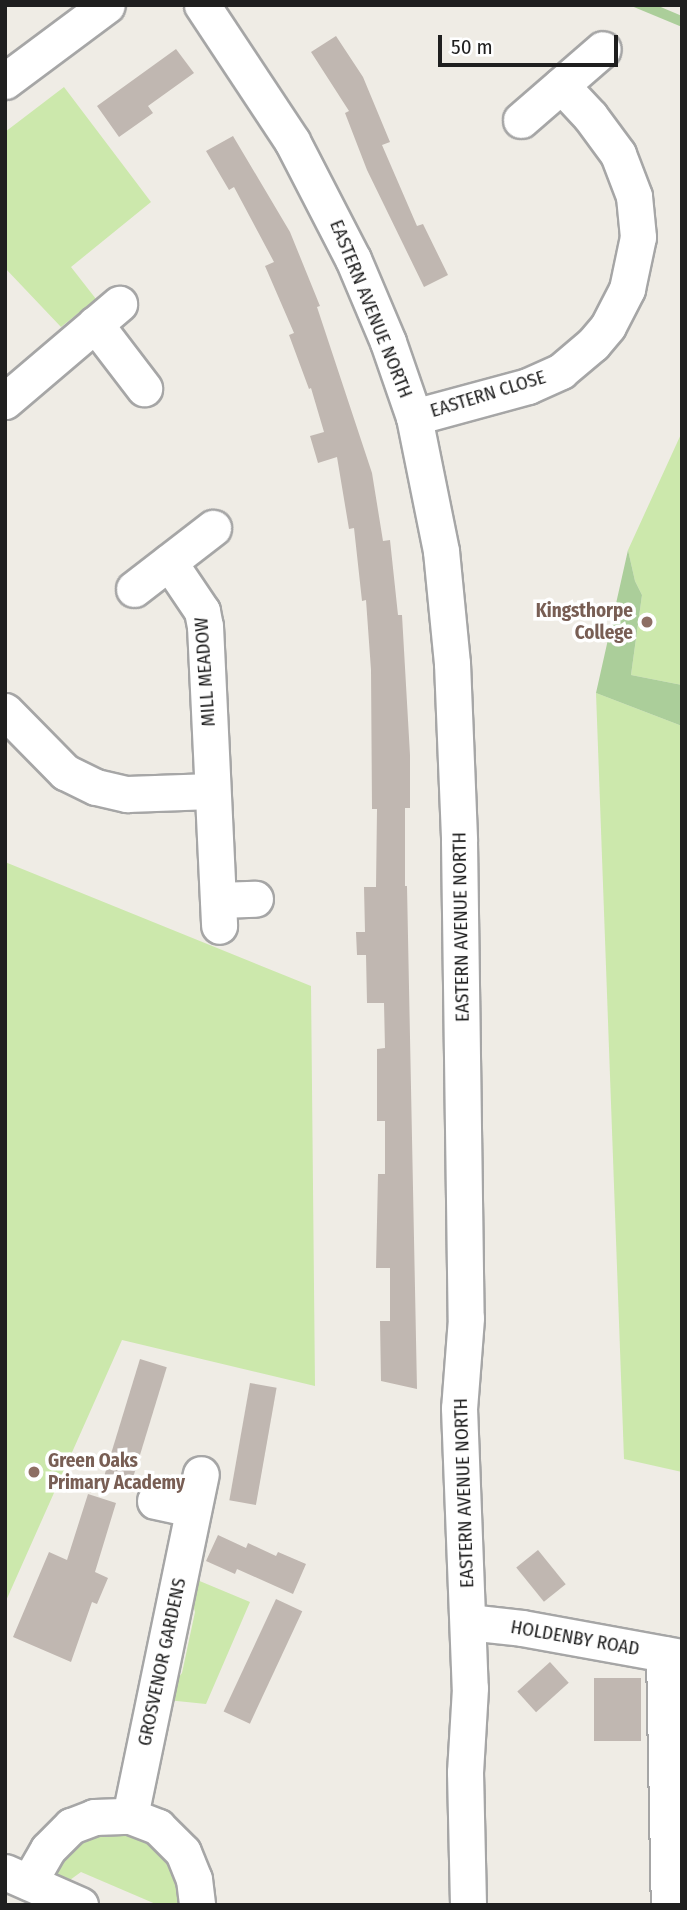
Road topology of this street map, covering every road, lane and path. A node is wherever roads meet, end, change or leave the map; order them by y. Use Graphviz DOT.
graph roads {
  1 [pos="107,5"];
  2 [pos="202,5"];
  3 [pos="603,49"];
  4 [pos="5,81"];
  5 [pos="561,85"];
  6 [pos="521,120"];
  7 [pos="144,388"];
  8 [pos="5,401"];
  9 [pos="414,417"];
  10 [pos="213,528"];
  11 [pos="169,562"];
  12 [pos="134,589"];
  13 [pos="5,711"];
  14 [pos="212,792"];
  15 [pos="255,899"];
  16 [pos="201,1474"];
  17 [pos="155,1501"];
  18 [pos="193,1509"];
  19 [pos="468,1622"];
  20 [pos="673,1656"];
  21 [pos="130,1815"];
  22 [pos="17,1877"];
  23 [pos="80,1905"];
  24 [pos="197,1905"];
  25 [pos="468,1905"];
  26 [pos="669,1905"];
  1 -- 4 [label="street"];
  2 -- 9 [label="street, EASTERN AVENUE NORTH"];
  3 -- 5 [label="street"];
  5 -- 6 [label="street"];
  5 -- 9 [label="street, EASTERN CLOSE"];
  7 -- 8 [label="street"];
  9 -- 19 [label="street, EASTERN AVENUE NORTH"];
  10 -- 11 [label="street"];
  11 -- 12 [label="street"];
  11 -- 14 [label="street, MILL MEADOW"];
  13 -- 14 [label="street"];
  14 -- 15 [label="street, MILL MEADOW"];
  16 -- 18 [label="street, GROSVENOR GARDENS"];
  17 -- 18 [label="street"];
  18 -- 21 [label="street, GROSVENOR GARDENS"];
  19 -- 20 [label="street, HOLDENBY ROAD"];
  19 -- 25 [label="street, EASTERN AVENUE NORTH"];
  20 -- 26 [label="street"];
  21 -- 22 [label="street"];
  21 -- 24 [label="street"];
  22 -- 23 [label="street"];
}
